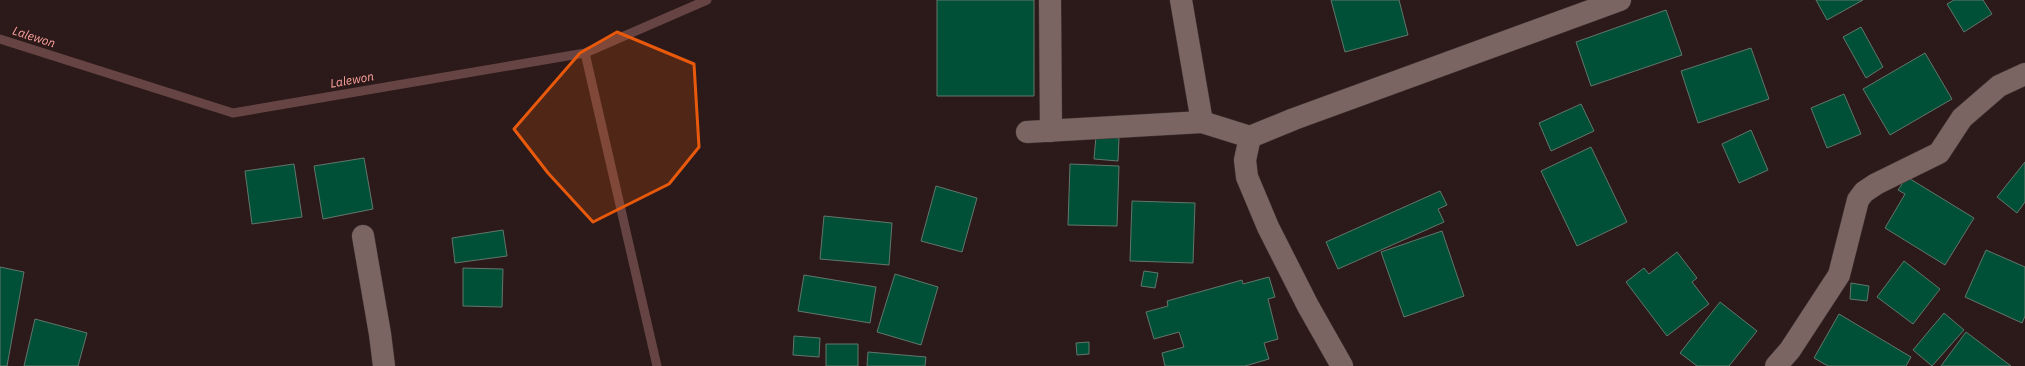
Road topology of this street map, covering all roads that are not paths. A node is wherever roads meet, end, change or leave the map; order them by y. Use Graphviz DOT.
graph roads {
  1 [pos="1050,0"];
  2 [pos="1180,0"];
  3 [pos="1620,0"];
  4 [pos="2025,74"];
  5 [pos="1202,122"];
  6 [pos="1051,130"];
  7 [pos="1027,132"];
  8 [pos="1250,138"];
  9 [pos="363,236"];
  10 [pos="384,366"];
  11 [pos="1342,366"];
  12 [pos="1776,366"];
  1 -- 6 [label="street"];
  2 -- 5 [label="street"];
  3 -- 8 [label="street"];
  4 -- 12 [label="street"];
  5 -- 6 [label="street"];
  5 -- 8 [label="street"];
  6 -- 7 [label="street"];
  8 -- 11 [label="street"];
  9 -- 10 [label="street"];
}
